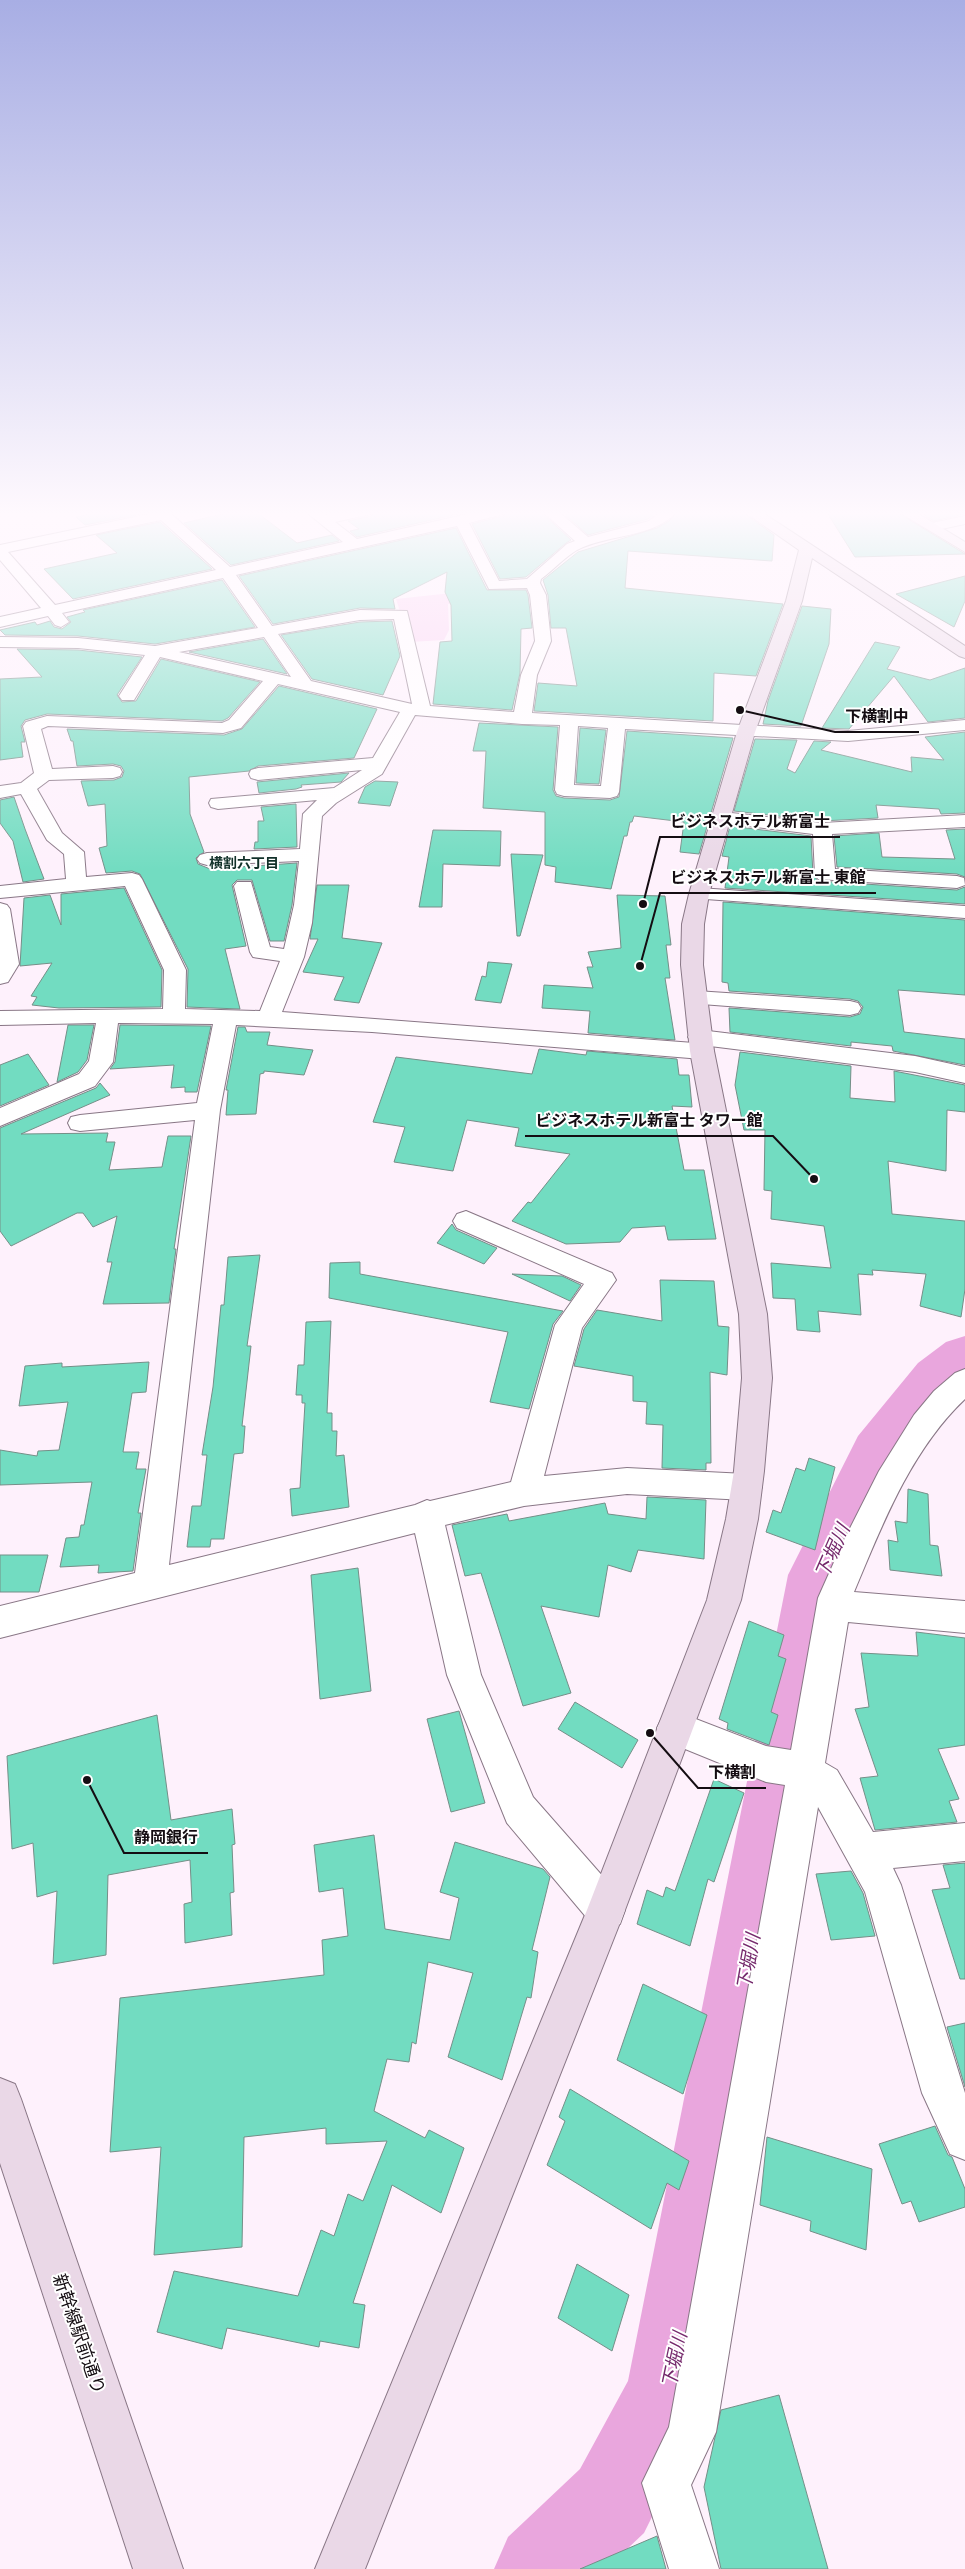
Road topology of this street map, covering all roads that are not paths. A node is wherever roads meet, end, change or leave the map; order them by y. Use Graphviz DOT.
graph roads {
  1 [pos="69,631"];
  2 [pos="262,631"];
  3 [pos="268,631"];
  4 [pos="404,631"];
  5 [pos="542,631"];
  6 [pos="783,631"];
  7 [pos="930,631"];
  8 [pos="0,642"];
  9 [pos="78,642"];
  10 [pos="155,651"];
  11 [pos="965,654"];
  12 [pos="274,677"];
  13 [pos="304,683"];
  14 [pos="128,696"];
  15 [pos="416,709"];
  16 [pos="522,719"];
  17 [pos="568,722"];
  18 [pos="617,724"];
  19 [pos="965,725"];
  20 [pos="746,732"];
  21 [pos="379,763"];
  22 [pos="112,772"];
  23 [pos="258,774"];
  24 [pos="44,775"];
  25 [pos="27,788"];
  26 [pos="0,792"];
  27 [pos="337,794"];
  28 [pos="218,803"];
  29 [pos="722,818"];
  30 [pos="965,821"];
  31 [pos="822,829"];
  32 [pos="310,855"];
  33 [pos="207,859"];
  34 [pos="958,882"];
  35 [pos="76,884"];
  36 [pos="244,886"];
  37 [pos="0,892"];
  38 [pos="699,894"];
  39 [pos="0,909"];
  40 [pos="965,912"];
  41 [pos="292,957"];
  42 [pos="0,977"];
  43 [pos="0,985"];
  44 [pos="696,998"];
  45 [pos="850,1008"];
  46 [pos="174,1016"];
  47 [pos="108,1017"];
  48 [pos="1,1018"];
  49 [pos="226,1018"];
  50 [pos="268,1019"];
  51 [pos="701,1044"];
  52 [pos="965,1075"];
  53 [pos="208,1110"];
  54 [pos="0,1118"];
  55 [pos="80,1124"];
  56 [pos="466,1221"];
  57 [pos="965,1380"];
  58 [pos="746,1487"];
  59 [pos="524,1492"];
  60 [pos="427,1514"];
  61 [pos="150,1586"];
  62 [pos="834,1606"];
  63 [pos="965,1617"];
  64 [pos="0,1622"];
  65 [pos="675,1728"];
  66 [pos="805,1771"];
  67 [pos="965,1842"];
  68 [pos="863,1852"];
  69 [pos="606,1910"];
  70 [pos="0,2099"];
  71 [pos="965,2139"];
  72 [pos="158,2569"];
  73 [pos="340,2569"];
  74 [pos="694,2569"];
  1 -- 9 [label="street"];
  2 -- 10 [label="street"];
  3 -- 13 [label="street"];
  4 -- 15 [label="street"];
  5 -- 16 [label="street"];
  6 -- 20 [label="street"];
  7 -- 11 [label="street"];
  8 -- 9 [label="street"];
  9 -- 10 [label="street"];
  10 -- 12 [label="street"];
  10 -- 14 [label="street"];
  12 -- 13 [label="street"];
  12 -- 24 [label="street"];
  13 -- 15 [label="street"];
  15 -- 16 [label="street"];
  15 -- 21 [label="street"];
  16 -- 17 [label="street"];
  17 -- 18 [label="street"];
  17 -- 18 [label="street"];
  18 -- 20 [label="street"];
  19 -- 20 [label="street"];
  20 -- 29 [label="street"];
  21 -- 23 [label="street"];
  21 -- 27 [label="street"];
  22 -- 24 [label="street"];
  24 -- 25 [label="street"];
  25 -- 26 [label="street"];
  25 -- 35 [label="street"];
  27 -- 28 [label="street"];
  27 -- 32 [label="street"];
  29 -- 31 [label="street"];
  29 -- 38 [label="street"];
  30 -- 31 [label="street"];
  31 -- 34 [label="street"];
  32 -- 33 [label="street"];
  32 -- 41 [label="street"];
  35 -- 37 [label="street"];
  35 -- 46 [label="street"];
  36 -- 41 [label="street"];
  38 -- 40 [label="street"];
  38 -- 44 [label="street"];
  39 -- 42 [label="street"];
  41 -- 50 [label="street"];
  43 -- 48 [label="street"];
  44 -- 45 [label="street"];
  44 -- 51 [label="street"];
  46 -- 47 [label="street"];
  46 -- 49 [label="street"];
  47 -- 48 [label="street"];
  47 -- 54 [label="street"];
  49 -- 50 [label="street"];
  49 -- 53 [label="street"];
  50 -- 51 [label="street"];
  51 -- 52 [label="street"];
  51 -- 58 [label="street"];
  53 -- 55 [label="street"];
  53 -- 61 [label="street"];
  56 -- 59 [label="street"];
  57 -- 62 [label="street"];
  58 -- 59 [label="street"];
  58 -- 65 [label="street"];
  59 -- 60 [label="street"];
  60 -- 61 [label="street"];
  60 -- 69 [label="street"];
  61 -- 64 [label="street"];
  62 -- 63 [label="street"];
  62 -- 66 [label="street"];
  65 -- 66 [label="street"];
  65 -- 69 [label="street"];
  66 -- 68 [label="street"];
  66 -- 74 [label="street"];
  67 -- 68 [label="street"];
  68 -- 71 [label="street"];
  69 -- 73 [label="street"];
  70 -- 72 [label="street, 新幹線駅前通り"];
}
